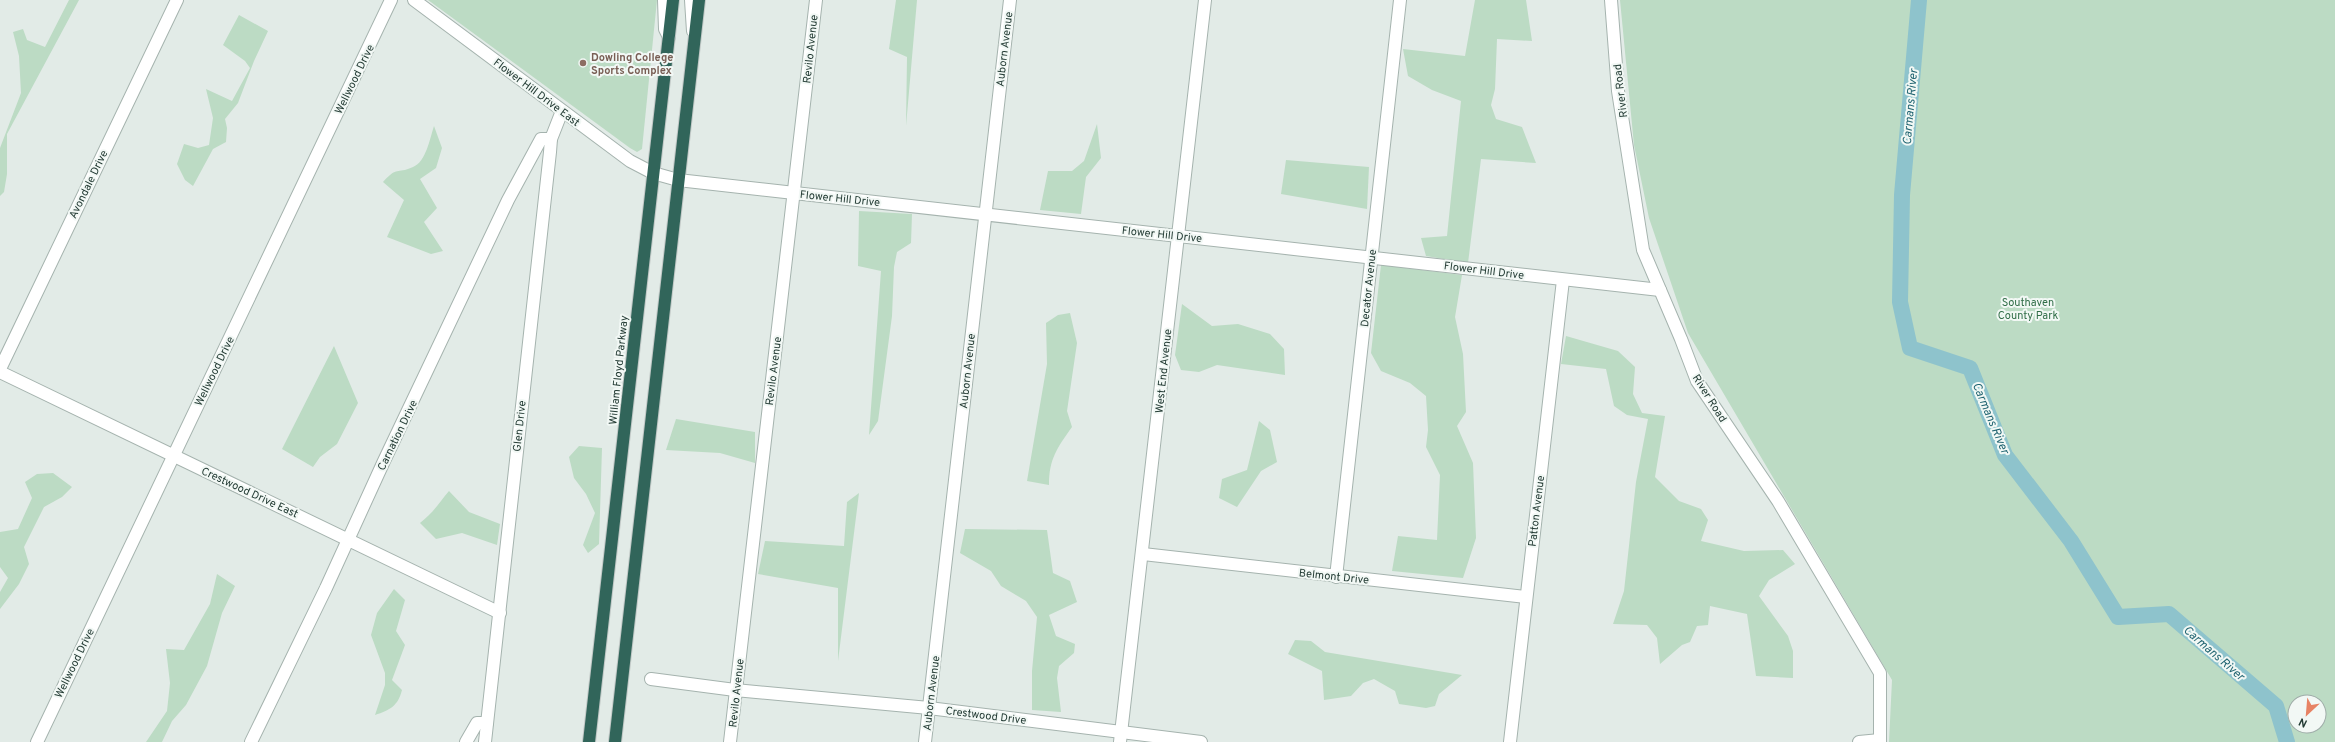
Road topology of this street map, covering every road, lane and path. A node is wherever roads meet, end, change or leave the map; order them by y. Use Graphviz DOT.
graph roads {
  1 [pos="177,0"];
  2 [pos="391,0"];
  3 [pos="414,0"];
  4 [pos="664,0"];
  5 [pos="673,0"];
  6 [pos="691,0"];
  7 [pos="699,0"];
  8 [pos="816,0"];
  9 [pos="1010,0"];
  10 [pos="1205,0"];
  11 [pos="1400,0"];
  12 [pos="1610,0"];
  13 [pos="669,37"];
  14 [pos="694,40"];
  15 [pos="562,111"];
  16 [pos="552,139"];
  17 [pos="653,173"];
  18 [pos="665,176"];
  19 [pos="678,180"];
  20 [pos="794,193"];
  21 [pos="985,214"];
  22 [pos="1178,236"];
  23 [pos="1371,257"];
  24 [pos="1563,280"];
  25 [pos="1660,290"];
  26 [pos="0,370"];
  27 [pos="173,455"];
  28 [pos="348,538"];
  29 [pos="1143,554"];
  30 [pos="1336,577"];
  31 [pos="1526,597"];
  32 [pos="500,613"];
  33 [pos="651,678"];
  34 [pos="735,690"];
  35 [pos="929,708"];
  36 [pos="487,723"];
  37 [pos="1120,737"];
  38 [pos="1880,741"];
  39 [pos="37,742"];
  40 [pos="251,742"];
  41 [pos="466,742"];
  42 [pos="485,742"];
  43 [pos="589,742"];
  44 [pos="615,742"];
  45 [pos="730,742"];
  46 [pos="925,742"];
  47 [pos="1201,742"];
  48 [pos="1510,742"];
  49 [pos="1859,742"];
  1 -- 26 [label="street, Avondale Drive"];
  2 -- 27 [label="street, Wellwood Drive"];
  3 -- 15 [label="street, Flower Hill Drive East"];
  4 -- 13 [label="street"];
  5 -- 13 [label="highway, William Floyd Parkway"];
  6 -- 14 [label="street"];
  7 -- 14 [label="highway"];
  8 -- 20 [label="street, Revilo Avenue"];
  9 -- 21 [label="street, Auborn Avenue"];
  10 -- 22 [label="street, West End Avenue"];
  11 -- 23 [label="street, Decator Avenue"];
  12 -- 25 [label="street, River Road"];
  13 -- 17 [label="highway, William Floyd Parkway"];
  14 -- 19 [label="highway"];
  15 -- 16 [label="street, Glen Drive"];
  15 -- 17 [label="street, Flower Hill Drive East"];
  16 -- 28 [label="street, Carnation Drive"];
  16 -- 32 [label="street, Glen Drive"];
  17 -- 18 [label="street, Flower Hill Drive East"];
  17 -- 43 [label="highway, William Floyd Parkway"];
  18 -- 19 [label="street, Flower Hill Drive"];
  19 -- 20 [label="street, Flower Hill Drive"];
  19 -- 44 [label="highway"];
  20 -- 21 [label="street, Flower Hill Drive"];
  20 -- 34 [label="street, Revilo Avenue"];
  21 -- 22 [label="street, Flower Hill Drive"];
  21 -- 35 [label="street, Auborn Avenue"];
  22 -- 23 [label="street, Flower Hill Drive"];
  22 -- 29 [label="street, West End Avenue"];
  23 -- 24 [label="street, Flower Hill Drive"];
  23 -- 30 [label="street, Decator Avenue"];
  24 -- 25 [label="street, Flower Hill Drive"];
  24 -- 31 [label="street, Patton Avenue"];
  25 -- 38 [label="street, River Road"];
  26 -- 27 [label="street, Crestwood Drive East"];
  27 -- 28 [label="street, Crestwood Drive East"];
  27 -- 39 [label="street, Wellwood Drive"];
  28 -- 32 [label="street, Crestwood Drive East"];
  28 -- 40 [label="street, Carnation Drive"];
  29 -- 30 [label="street, Belmont Drive"];
  29 -- 37 [label="street, West End Avenue"];
  30 -- 31 [label="street, Belmont Drive"];
  31 -- 48 [label="street, Patton Avenue"];
  32 -- 36 [label="street, Glen Drive"];
  33 -- 34 [label="street, Crestwood Drive"];
  34 -- 35 [label="street, Crestwood Drive"];
  34 -- 45 [label="street, Revilo Avenue"];
  35 -- 37 [label="street, Crestwood Drive"];
  35 -- 46 [label="street, Auborn Avenue"];
  36 -- 41 [label="street"];
  36 -- 42 [label="street, Glen Drive"];
  37 -- 47 [label="street, Crestwood Drive"];
  38 -- 49 [label="street"];
}
